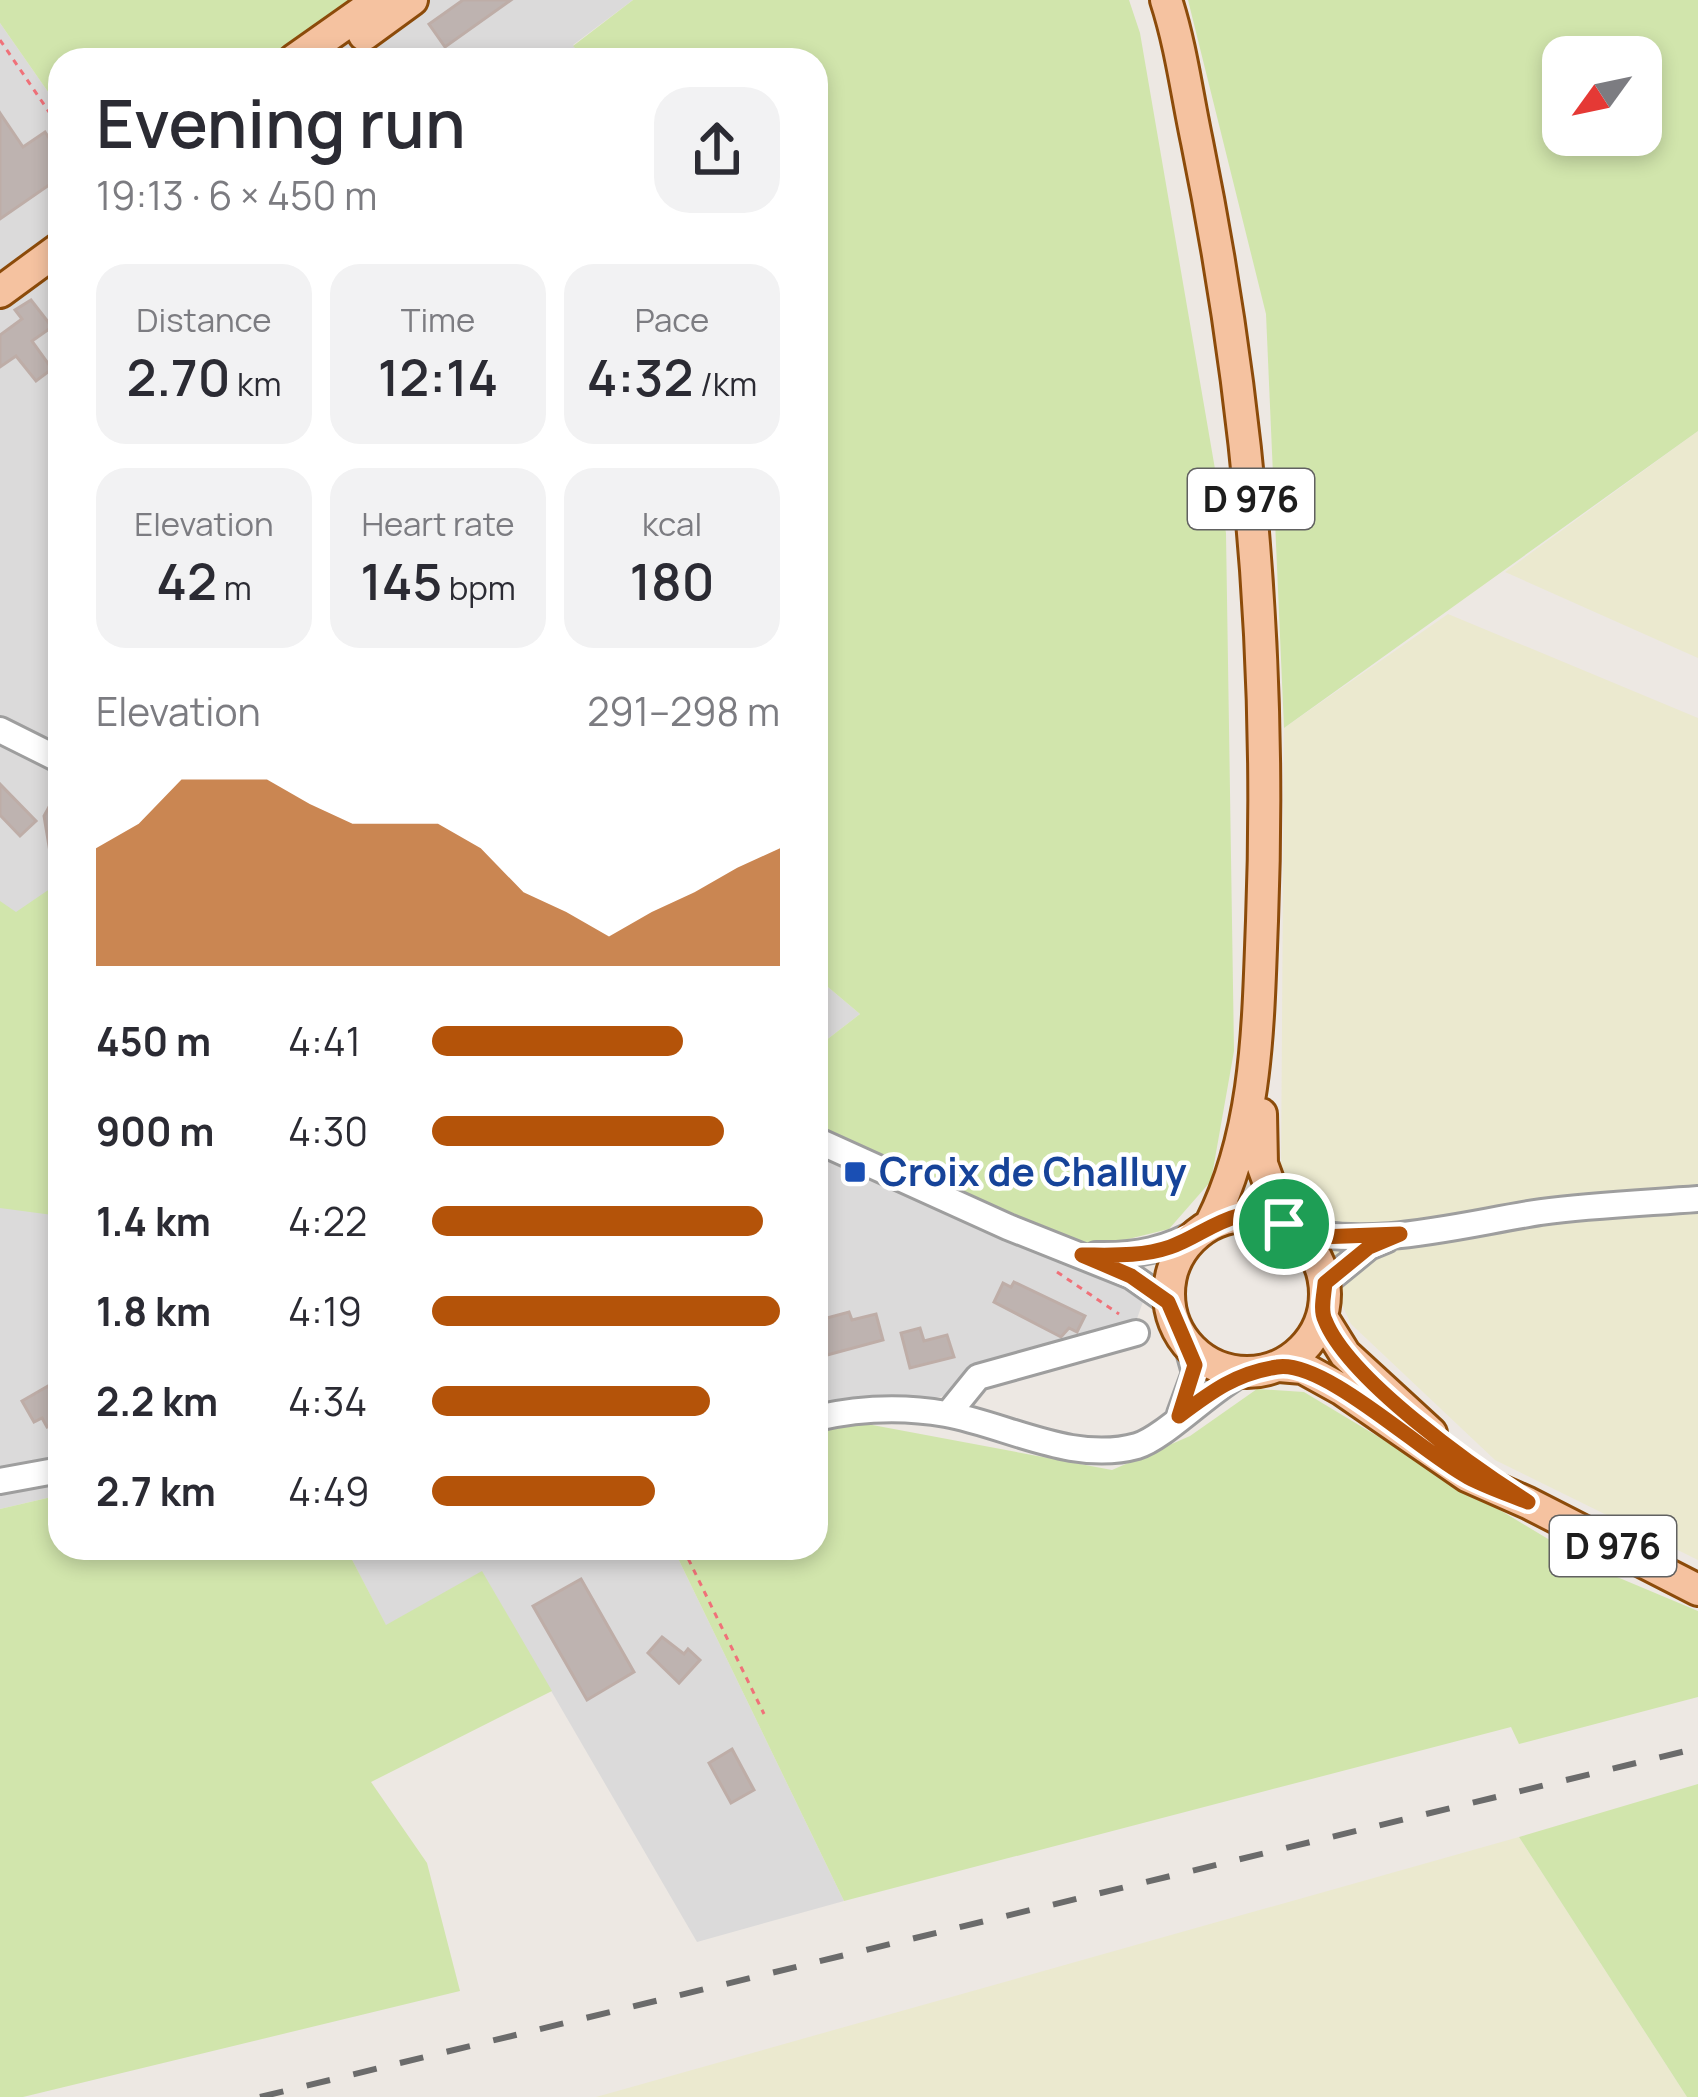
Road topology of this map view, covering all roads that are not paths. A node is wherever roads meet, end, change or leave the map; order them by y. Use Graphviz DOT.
graph roads {
  1 [pos="379,0"];
  2 [pos="412,0"];
  3 [pos="1166,0"];
  4 [pos="311,48"];
  5 [pos="346,48"];
  6 [pos="48,232"];
  7 [pos="48,257"];
  8 [pos="0,266"];
  9 [pos="0,292"];
  10 [pos="0,730"];
  11 [pos="48,754"];
  12 [pos="1259,1005"];
  13 [pos="828,1145"];
  14 [pos="1698,1199"];
  15 [pos="1206,1226"];
  16 [pos="1288,1227"];
  17 [pos="1400,1234"];
  18 [pos="1082,1255"];
  19 [pos="1325,1283"];
  20 [pos="1168,1302"];
  21 [pos="1322,1317"];
  22 [pos="1136,1333"];
  23 [pos="1187,1344"];
  24 [pos="1279,1366"];
  25 [pos="1244,1372"];
  26 [pos="948,1414"];
  27 [pos="828,1415"];
  28 [pos="1179,1416"];
  29 [pos="48,1472"];
  30 [pos="0,1481"];
  31 [pos="1528,1502"];
  32 [pos="1698,1590"];
  1 -- 4 [label="main road"];
  2 -- 5 [label="main road"];
  3 -- 12 [label="main road, D 976"];
  6 -- 8 [label="main road"];
  7 -- 9 [label="main road"];
  10 -- 11 [label="street"];
  12 -- 15 [label="main road, D 976"];
  12 -- 16 [label="main road, D 976"];
  13 -- 18 [label="street"];
  14 -- 17 [label="street"];
  15 -- 16 [label="main road"];
  15 -- 18 [label="street"];
  15 -- 20 [label="main road"];
  16 -- 17 [label="street"];
  16 -- 19 [label="main road"];
  17 -- 19 [label="street"];
  18 -- 20 [label="street"];
  19 -- 21 [label="main road"];
  20 -- 23 [label="main road"];
  21 -- 24 [label="main road"];
  21 -- 31 [label="main road, D 976"];
  22 -- 26 [label="street"];
  23 -- 25 [label="main road"];
  23 -- 28 [label="street"];
  24 -- 25 [label="main road"];
  24 -- 31 [label="main road, D 976"];
  25 -- 28 [label="street"];
  26 -- 27 [label="street"];
  26 -- 28 [label="street"];
  29 -- 30 [label="street"];
  31 -- 32 [label="main road, D 976"];
}
